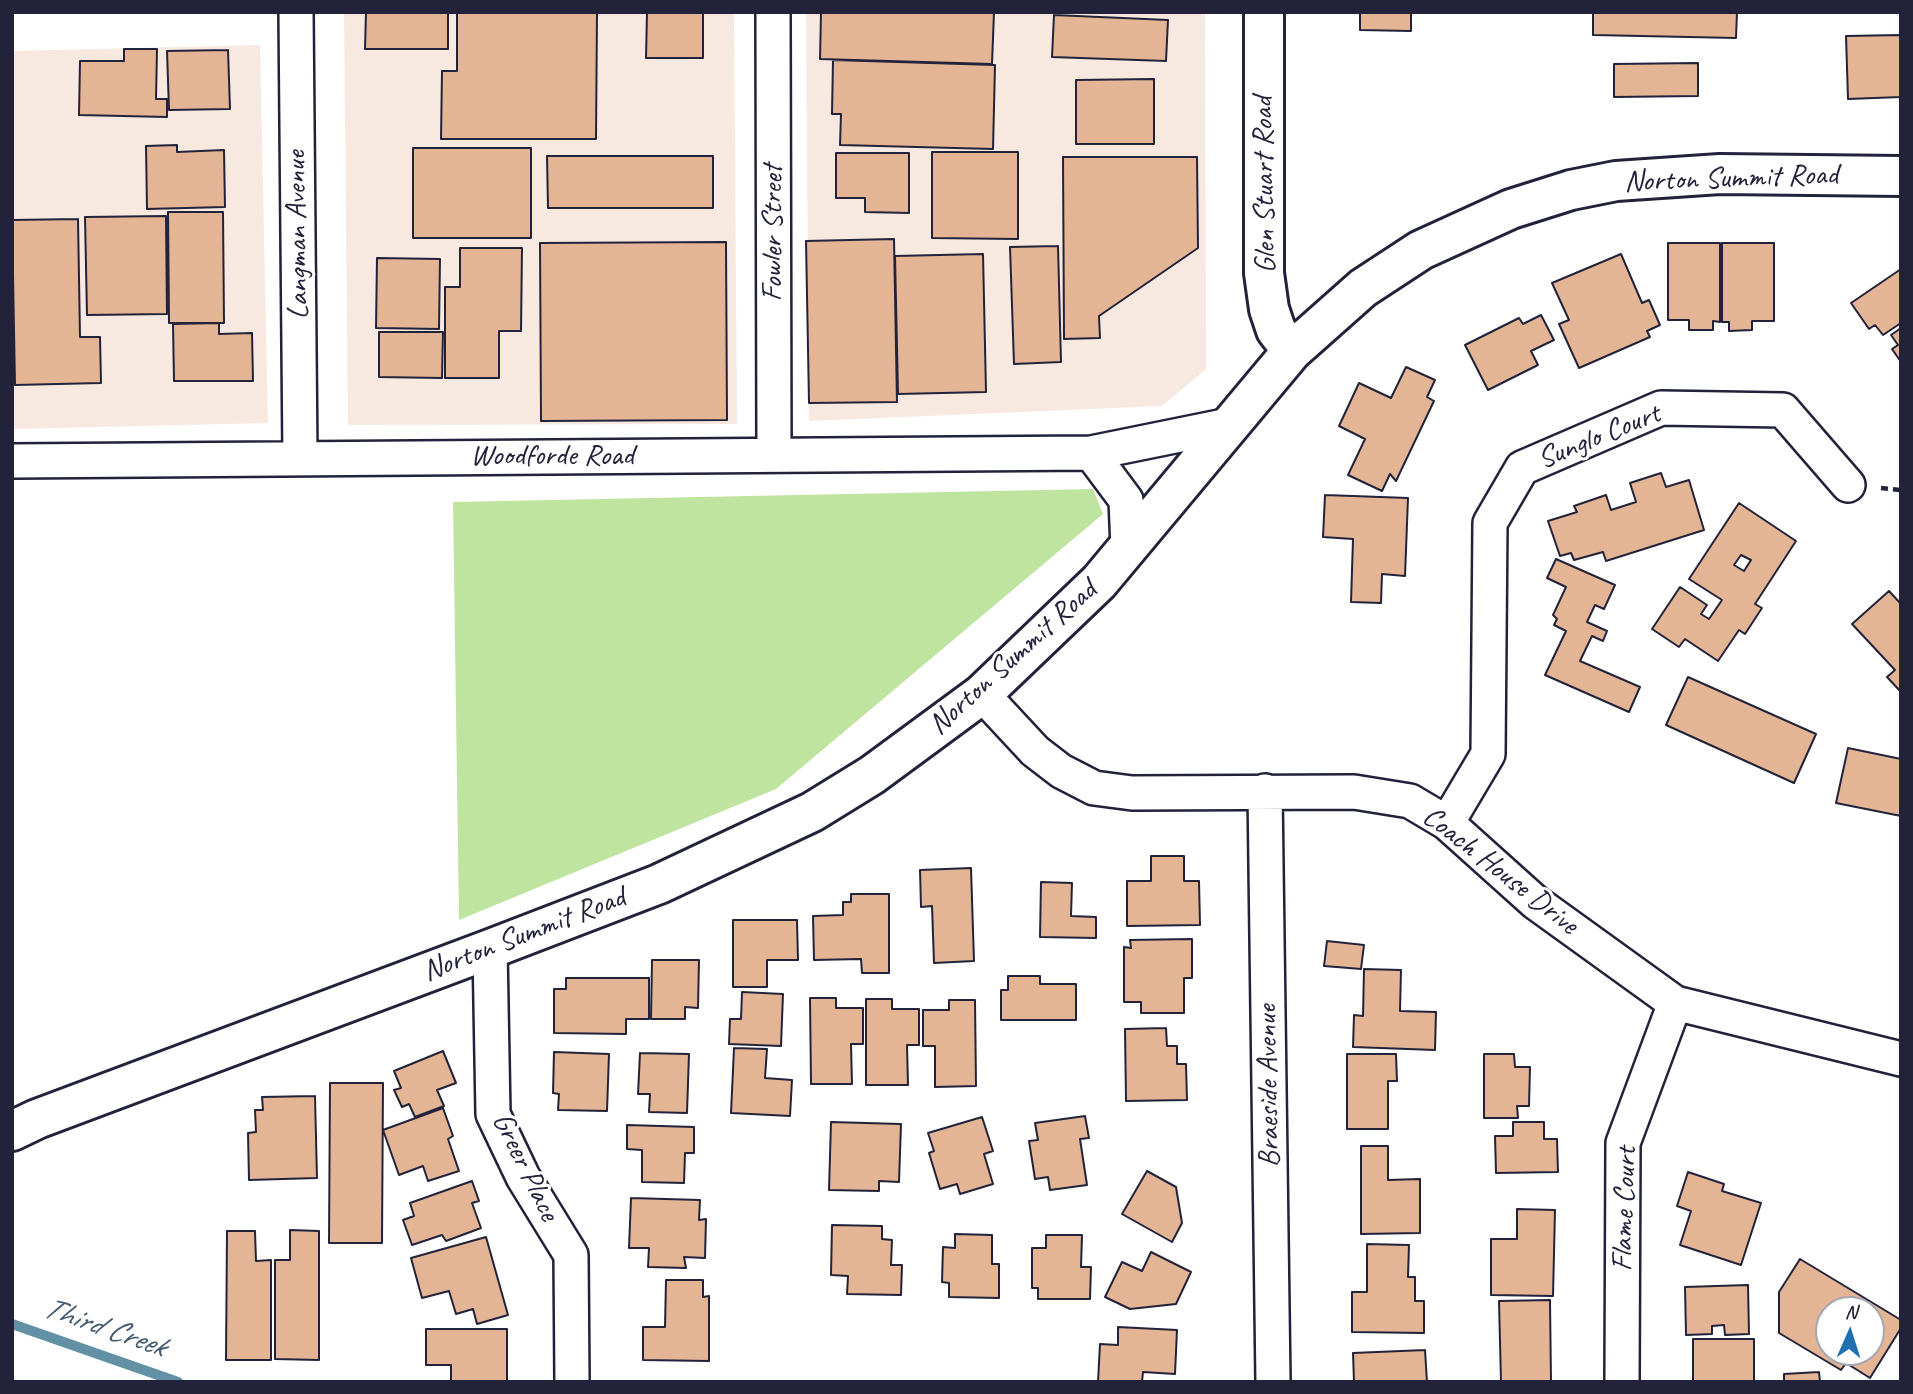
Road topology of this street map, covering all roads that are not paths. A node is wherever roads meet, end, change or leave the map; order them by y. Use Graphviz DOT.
graph roads {
  1 [pos="296,12"];
  2 [pos="773,12"];
  3 [pos="1264,12"];
  4 [pos="1901,176"];
  5 [pos="1292,351"];
  6 [pos="1229,425"];
  7 [pos="1091,453"];
  8 [pos="774,454"];
  9 [pos="300,458"];
  10 [pos="12,461"];
  11 [pos="1848,485"];
  12 [pos="1128,548"];
  13 [pos="982,694"];
  14 [pos="1265,791"];
  15 [pos="1447,822"];
  16 [pos="490,949"];
  17 [pos="1675,1003"];
  18 [pos="1901,1059"];
  19 [pos="12,1130"];
  20 [pos="572,1382"];
  21 [pos="1273,1382"];
  22 [pos="1622,1382"];
  1 -- 9 [label="street, Langman Avenue"];
  2 -- 8 [label="street, Fowler Street"];
  3 -- 5 [label="main road, Glen Stuart Road"];
  4 -- 5 [label="main road, Norton Summit Road"];
  5 -- 6 [label="main road, Norton Summit Road"];
  6 -- 7 [label="street, Woodforde Road"];
  6 -- 12 [label="main road, Norton Summit Road"];
  7 -- 8 [label="street, Woodforde Road"];
  7 -- 12 [label="street"];
  8 -- 9 [label="street, Woodforde Road"];
  9 -- 10 [label="street, Woodforde Road"];
  11 -- 15 [label="street, Sunglo Court"];
  12 -- 13 [label="main road, Norton Summit Road"];
  13 -- 14 [label="street, Coach House Drive"];
  13 -- 16 [label="main road, Norton Summit Road"];
  14 -- 15 [label="street, Coach House Drive"];
  14 -- 21 [label="street, Braeside Avenue"];
  15 -- 17 [label="street, Coach House Drive"];
  16 -- 19 [label="main road, Norton Summit Road"];
  16 -- 20 [label="street, Greer Place"];
  17 -- 18 [label="street, Coach House Drive"];
  17 -- 22 [label="street, Flame Court"];
}
